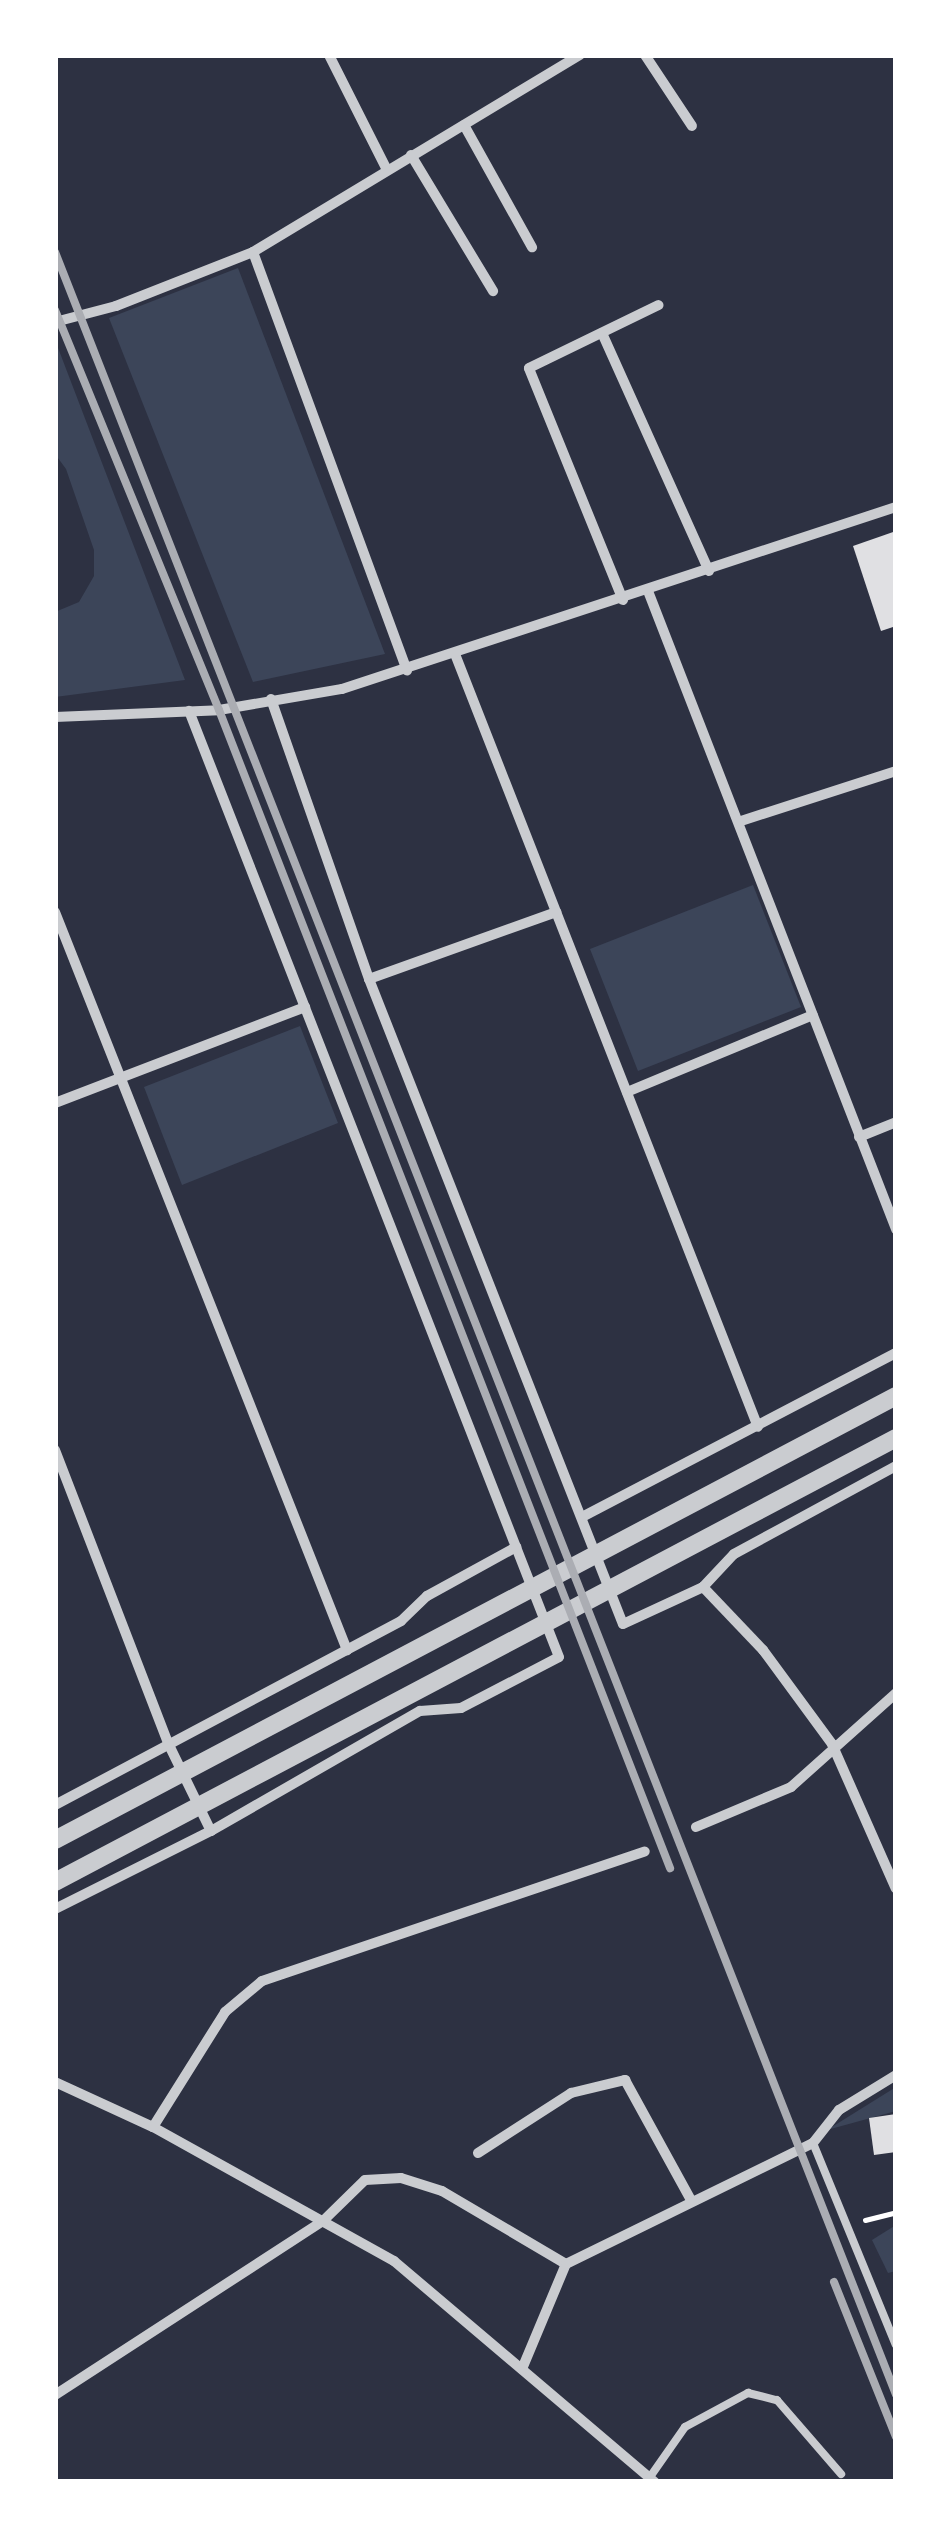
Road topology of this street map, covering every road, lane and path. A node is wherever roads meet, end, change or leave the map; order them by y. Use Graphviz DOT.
graph roads {
  1 [pos="555,55"];
  2 [pos="580,55"];
  3 [pos="645,55"];
  4 [pos="334,57"];
  5 [pos="562,68"];
  6 [pos="464,125"];
  7 [pos="692,126"];
  8 [pos="411,155"];
  9 [pos="386,170"];
  10 [pos="532,247"];
  11 [pos="253,252"];
  12 [pos="493,291"];
  13 [pos="658,305"];
  14 [pos="55,322"];
  15 [pos="602,333"];
  16 [pos="896,507"];
  17 [pos="710,571"];
  18 [pos="648,591"];
  19 [pos="623,600"];
  20 [pos="456,654"];
  21 [pos="406,671"];
  22 [pos="271,700"];
  23 [pos="190,711"];
  24 [pos="55,718"];
  25 [pos="896,771"];
  26 [pos="741,821"];
  27 [pos="55,912"];
  28 [pos="556,912"];
  29 [pos="369,978"];
  30 [pos="305,1007"];
  31 [pos="813,1015"];
  32 [pos="121,1078"];
  33 [pos="627,1092"];
  34 [pos="55,1103"];
  35 [pos="896,1122"];
  36 [pos="859,1137"];
  37 [pos="896,1229"];
  38 [pos="896,1353"];
  39 [pos="896,1396"];
  40 [pos="758,1427"];
  41 [pos="896,1438"];
  42 [pos="55,1450"];
  43 [pos="896,1466"];
  44 [pos="582,1517"];
  45 [pos="516,1547"];
  46 [pos="703,1588"];
  47 [pos="346,1650"];
  48 [pos="896,1693"];
  49 [pos="168,1743"];
  50 [pos="832,1744"];
  51 [pos="55,1804"];
  52 [pos="696,1827"];
  53 [pos="212,1831"];
  54 [pos="55,1840"];
  55 [pos="645,1851"];
  56 [pos="55,1882"];
  57 [pos="896,1889"];
  58 [pos="55,1909"];
  59 [pos="896,2075"];
  60 [pos="55,2082"];
  61 [pos="153,2127"];
  62 [pos="813,2143"];
  63 [pos="478,2153"];
  64 [pos="691,2200"];
  65 [pos="896,2212"];
  66 [pos="324,2220"];
  67 [pos="854,2222"];
  68 [pos="566,2264"];
  69 [pos="896,2345"];
  70 [pos="522,2369"];
  71 [pos="55,2395"];
  72 [pos="841,2474"];
  73 [pos="652,2480"];
  1 -- 5 [label="street"];
  2 -- 5 [label="street"];
  3 -- 7 [label="street"];
  4 -- 9 [label="street"];
  5 -- 6 [label="street"];
  6 -- 8 [label="street"];
  6 -- 10 [label="street"];
  8 -- 9 [label="street"];
  8 -- 12 [label="street"];
  9 -- 11 [label="street"];
  11 -- 14 [label="street"];
  11 -- 21 [label="street"];
  13 -- 15 [label="street"];
  15 -- 17 [label="street"];
  15 -- 19 [label="street"];
  16 -- 17 [label="street"];
  17 -- 18 [label="street"];
  18 -- 19 [label="street"];
  18 -- 26 [label="street"];
  19 -- 20 [label="street"];
  20 -- 21 [label="street"];
  20 -- 28 [label="street"];
  21 -- 22 [label="street"];
  22 -- 23 [label="street"];
  22 -- 29 [label="street"];
  23 -- 24 [label="street"];
  23 -- 30 [label="street"];
  25 -- 26 [label="street"];
  26 -- 31 [label="street"];
  27 -- 32 [label="street"];
  28 -- 29 [label="street"];
  28 -- 33 [label="street"];
  29 -- 44 [label="street"];
  30 -- 32 [label="street"];
  30 -- 45 [label="street"];
  31 -- 33 [label="street"];
  31 -- 36 [label="street"];
  32 -- 34 [label="street"];
  32 -- 47 [label="street"];
  33 -- 40 [label="street"];
  35 -- 36 [label="street"];
  36 -- 37 [label="street"];
  38 -- 40 [label="street"];
  39 -- 54 [label="street"];
  40 -- 44 [label="street"];
  41 -- 56 [label="street"];
  42 -- 49 [label="street"];
  43 -- 46 [label="street"];
  44 -- 46 [label="street"];
  45 -- 47 [label="street"];
  45 -- 53 [label="street"];
  46 -- 50 [label="street"];
  47 -- 49 [label="street"];
  48 -- 50 [label="street"];
  49 -- 51 [label="street"];
  49 -- 53 [label="street"];
  50 -- 52 [label="street"];
  50 -- 57 [label="street"];
  53 -- 58 [label="street"];
  55 -- 61 [label="street"];
  59 -- 62 [label="street"];
  60 -- 61 [label="street"];
  61 -- 66 [label="street"];
  62 -- 64 [label="street"];
  62 -- 69 [label="lane"];
  63 -- 64 [label="street"];
  64 -- 68 [label="street"];
  65 -- 67 [label="path"];
  66 -- 68 [label="street"];
  66 -- 70 [label="street"];
  66 -- 71 [label="street"];
  68 -- 70 [label="street"];
  70 -- 73 [label="street"];
  72 -- 73 [label="lane"];
}
